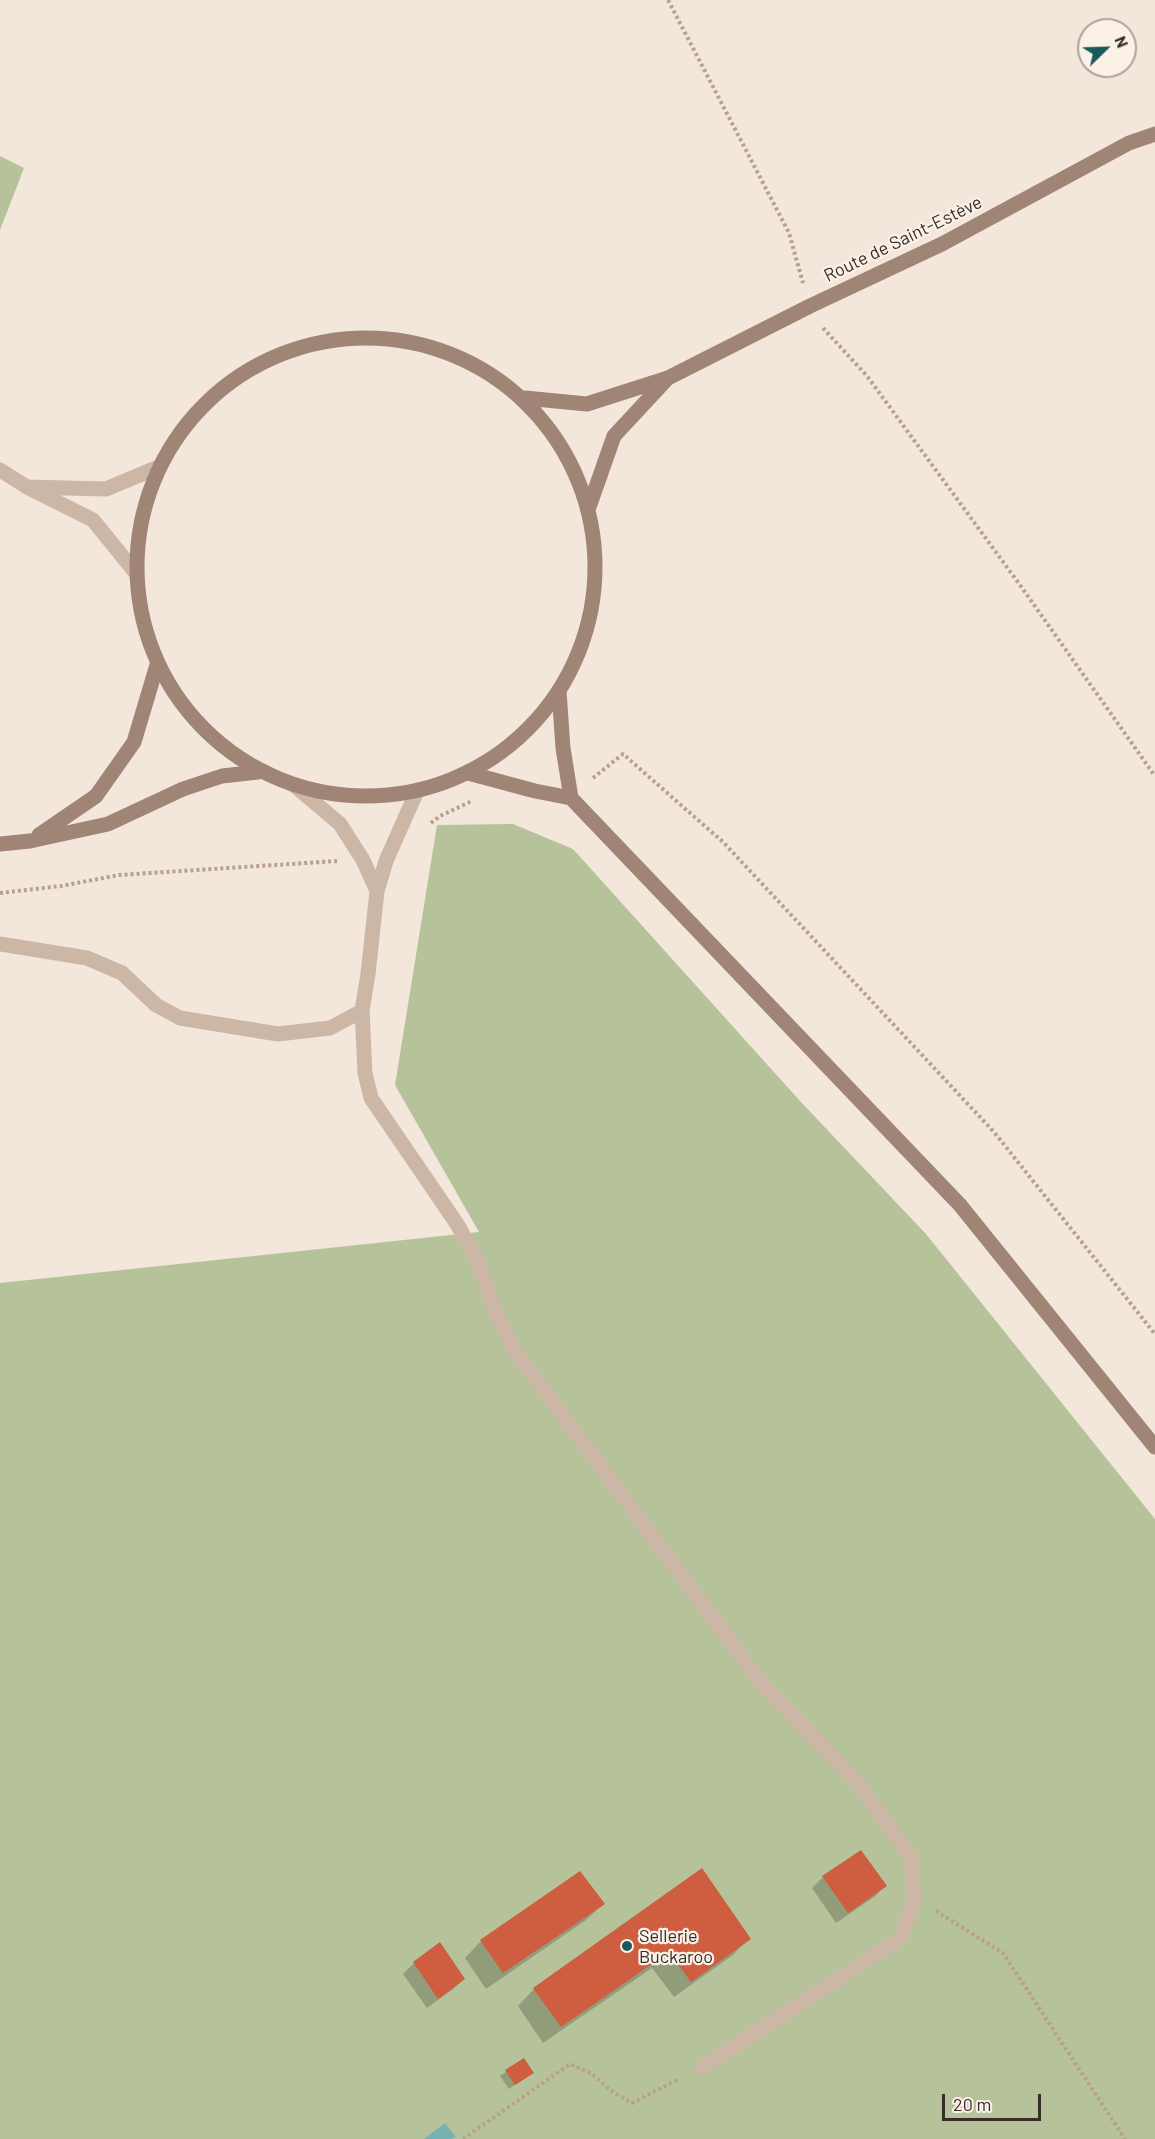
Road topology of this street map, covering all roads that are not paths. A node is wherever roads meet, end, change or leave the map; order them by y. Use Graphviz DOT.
graph roads {
  1 [pos="1155,134"];
  2 [pos="668,378"];
  3 [pos="525,398"];
  4 [pos="156,468"];
  5 [pos="0,470"];
  6 [pos="27,488"];
  7 [pos="589,507"];
  8 [pos="135,572"];
  9 [pos="157,665"];
  10 [pos="559,691"];
  11 [pos="258,772"];
  12 [pos="468,773"];
  13 [pos="294,785"];
  14 [pos="417,791"];
  15 [pos="571,798"];
  16 [pos="30,841"];
  17 [pos="0,844"];
  18 [pos="377,891"];
  19 [pos="0,944"];
  20 [pos="362,1011"];
  21 [pos="1155,1447"];
  22 [pos="701,2068"];
  1 -- 2 [label="main road, Route de Saint-Estève"];
  2 -- 3 [label="main road, Route de Saint-Estève"];
  2 -- 7 [label="main road, Route de Saint-Estève"];
  3 -- 4 [label="main road"];
  3 -- 7 [label="main road"];
  4 -- 6 [label="street"];
  4 -- 8 [label="main road"];
  5 -- 6 [label="street"];
  6 -- 8 [label="street"];
  7 -- 10 [label="main road"];
  8 -- 9 [label="main road"];
  9 -- 11 [label="main road"];
  9 -- 16 [label="main road"];
  10 -- 12 [label="main road"];
  10 -- 15 [label="main road"];
  11 -- 13 [label="main road"];
  11 -- 16 [label="main road"];
  12 -- 14 [label="main road"];
  12 -- 15 [label="main road"];
  13 -- 14 [label="main road"];
  13 -- 18 [label="street"];
  14 -- 18 [label="street"];
  15 -- 21 [label="main road"];
  16 -- 17 [label="main road"];
  18 -- 20 [label="street"];
  19 -- 20 [label="street"];
  20 -- 22 [label="street"];
}
